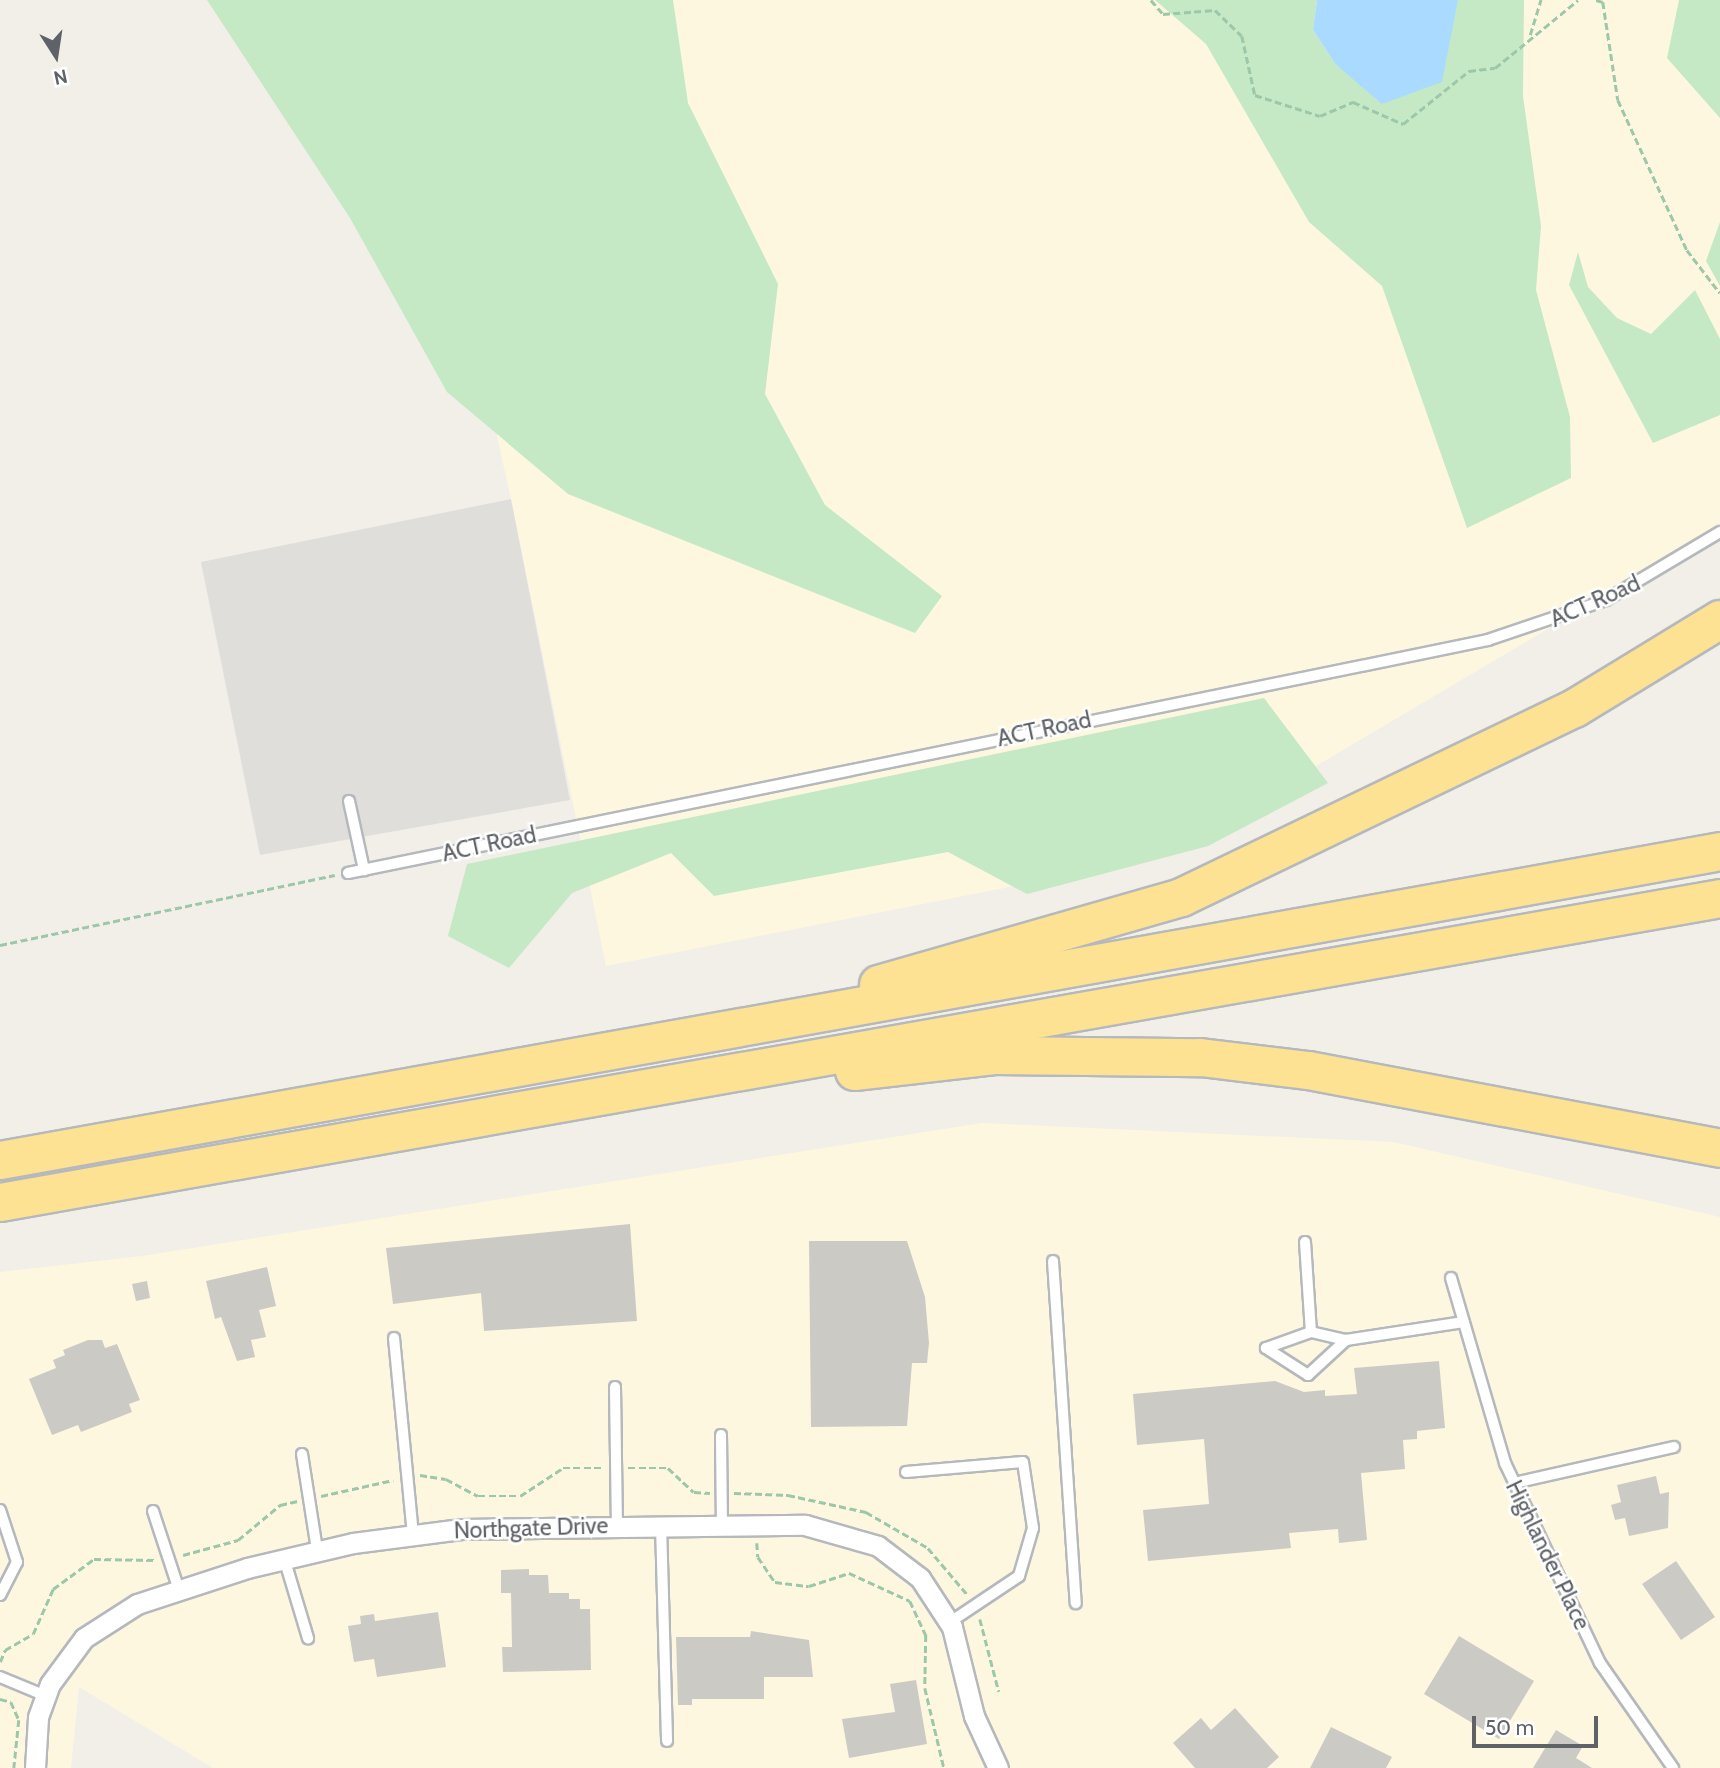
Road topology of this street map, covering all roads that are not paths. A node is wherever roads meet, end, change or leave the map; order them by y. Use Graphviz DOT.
graph roads {
  1 [pos="1720,532"];
  2 [pos="1720,619"];
  3 [pos="349,801"];
  4 [pos="1720,851"];
  5 [pos="364,870"];
  6 [pos="348,873"];
  7 [pos="1720,898"];
  8 [pos="794,1016"];
  9 [pos="721,1072"];
  10 [pos="1720,1148"];
  11 [pos="0,1160"];
  12 [pos="0,1202"];
  13 [pos="1305,1242"];
  14 [pos="1052,1261"];
  15 [pos="1451,1278"];
  16 [pos="1464,1322"];
  17 [pos="1311,1332"];
  18 [pos="394,1338"];
  19 [pos="1346,1340"];
  20 [pos="615,1387"];
  21 [pos="721,1435"];
  22 [pos="1674,1447"];
  23 [pos="302,1454"];
  24 [pos="906,1472"];
  25 [pos="1514,1483"];
  26 [pos="0,1510"];
  27 [pos="153,1511"];
  28 [pos="617,1525"];
  29 [pos="661,1525"];
  30 [pos="722,1525"];
  31 [pos="413,1535"];
  32 [pos="317,1550"];
  33 [pos="284,1559"];
  34 [pos="178,1590"];
  35 [pos="0,1595"];
  36 [pos="1076,1603"];
  37 [pos="950,1622"];
  38 [pos="308,1638"];
  39 [pos="0,1677"];
  40 [pos="46,1696"];
  41 [pos="667,1741"];
  42 [pos="35,1768"];
  43 [pos="998,1768"];
  44 [pos="1673,1768"];
  1 -- 5 [label="lane, ACT Road"];
  2 -- 8 [label="highway"];
  3 -- 5 [label="lane"];
  4 -- 8 [label="highway"];
  5 -- 6 [label="lane, ACT Road"];
  7 -- 9 [label="highway"];
  8 -- 11 [label="highway"];
  9 -- 10 [label="highway"];
  9 -- 12 [label="highway"];
  13 -- 17 [label="lane"];
  14 -- 36 [label="lane"];
  15 -- 16 [label="lane, Highlander Place"];
  16 -- 19 [label="lane"];
  16 -- 25 [label="lane, Highlander Place"];
  17 -- 19 [label="lane"];
  17 -- 19 [label="lane"];
  18 -- 31 [label="lane"];
  20 -- 28 [label="lane"];
  21 -- 30 [label="lane"];
  22 -- 25 [label="lane"];
  23 -- 32 [label="lane"];
  24 -- 37 [label="lane"];
  25 -- 44 [label="lane, Highlander Place"];
  26 -- 35 [label="lane"];
  27 -- 34 [label="lane"];
  28 -- 29 [label="street, Northgate Drive"];
  28 -- 31 [label="street, Northgate Drive"];
  29 -- 30 [label="street, Northgate Drive"];
  29 -- 41 [label="lane"];
  30 -- 37 [label="street, Northgate Drive"];
  31 -- 32 [label="street, Northgate Drive"];
  32 -- 33 [label="street, Northgate Drive"];
  33 -- 34 [label="street, Northgate Drive"];
  33 -- 38 [label="lane"];
  34 -- 40 [label="street, Northgate Drive"];
  37 -- 43 [label="street, Northgate Drive"];
  39 -- 40 [label="lane"];
  40 -- 42 [label="street, Northgate Drive"];
}
